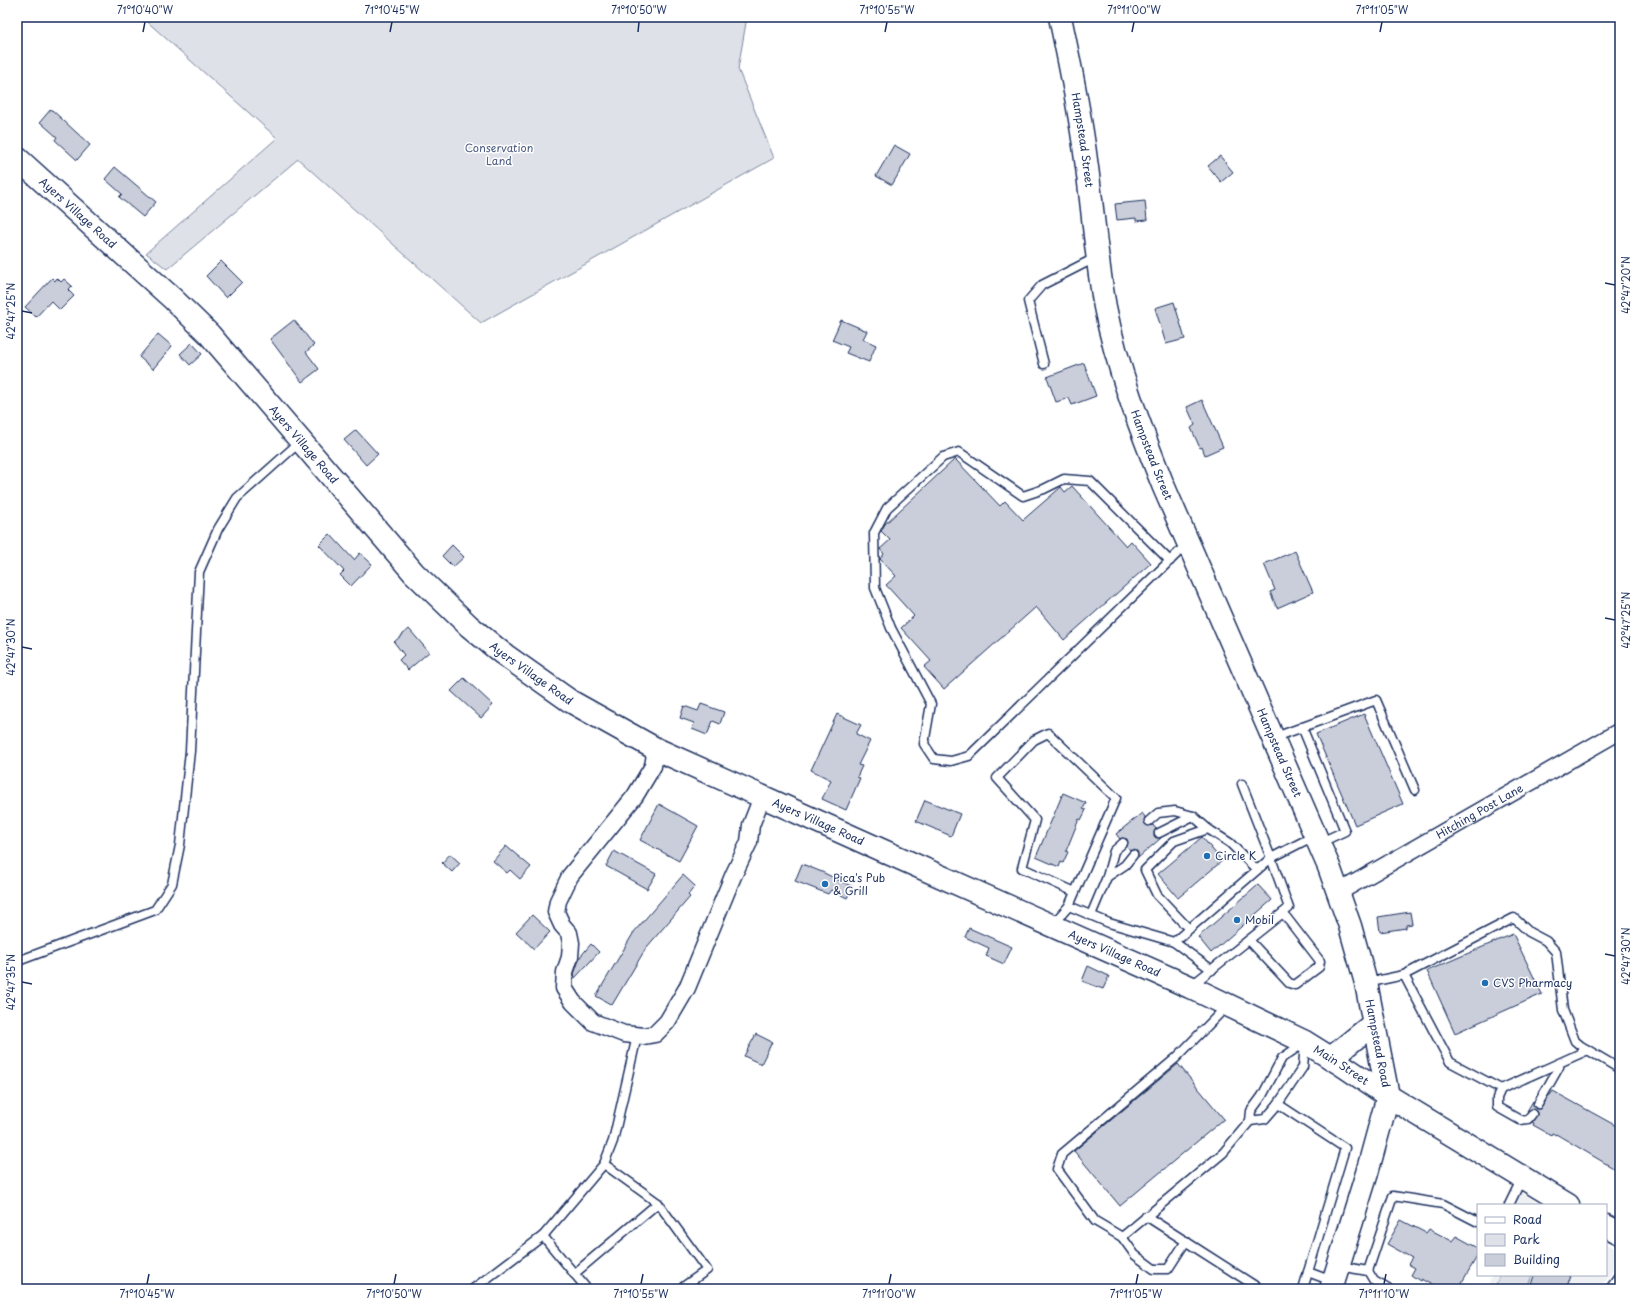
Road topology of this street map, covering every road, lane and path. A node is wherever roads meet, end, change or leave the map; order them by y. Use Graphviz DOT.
graph roads {
  1 [pos="1060,17"];
  2 [pos="17,158"];
  3 [pos="1097,256"];
  4 [pos="1044,364"];
  5 [pos="301,440"];
  6 [pos="1188,544"];
  7 [pos="1170,561"];
  8 [pos="1302,727"];
  9 [pos="1620,731"];
  10 [pos="1272,738"];
  11 [pos="656,748"];
  12 [pos="1242,784"];
  13 [pos="1415,790"];
  14 [pos="762,797"];
  15 [pos="1193,816"];
  16 [pos="1149,821"];
  17 [pos="1208,829"];
  18 [pos="1159,833"];
  19 [pos="1317,840"];
  20 [pos="1123,843"];
  21 [pos="1133,855"];
  22 [pos="1271,858"];
  23 [pos="1329,867"];
  24 [pos="1257,870"];
  25 [pos="1107,877"];
  26 [pos="1075,892"];
  27 [pos="1338,892"];
  28 [pos="1069,906"];
  29 [pos="1283,913"];
  30 [pos="1091,915"];
  31 [pos="1051,926"];
  32 [pos="1189,929"];
  33 [pos="1249,940"];
  34 [pos="1174,942"];
  35 [pos="18,961"];
  36 [pos="1212,970"];
  37 [pos="1404,975"];
  38 [pos="1366,983"];
  39 [pos="1190,987"];
  40 [pos="1228,1005"];
  41 [pos="1373,1024"];
  42 [pos="637,1036"];
  43 [pos="1305,1042"];
  44 [pos="1588,1050"];
  45 [pos="1331,1058"];
  46 [pos="1559,1067"];
  47 [pos="1620,1069"];
  48 [pos="1501,1089"];
  49 [pos="1388,1096"];
  50 [pos="1278,1104"];
  51 [pos="1538,1104"];
  52 [pos="1532,1114"];
  53 [pos="1250,1121"];
  54 [pos="604,1164"];
  55 [pos="1522,1178"];
  56 [pos="658,1204"];
  57 [pos="1509,1204"];
  58 [pos="1566,1204"];
  59 [pos="1146,1216"];
  60 [pos="1477,1221"];
  61 [pos="1607,1226"];
  62 [pos="1620,1233"];
  63 [pos="543,1236"];
  64 [pos="1122,1237"];
  65 [pos="1186,1241"];
  66 [pos="1368,1271"];
  67 [pos="1308,1272"];
  68 [pos="574,1274"];
  69 [pos="1620,1274"];
  70 [pos="1334,1279"];
  71 [pos="474,1289"];
  72 [pos="587,1289"];
  73 [pos="680,1289"];
  74 [pos="1260,1289"];
  75 [pos="1303,1289"];
  76 [pos="1388,1289"];
  77 [pos="1609,1289"];
  1 -- 3 [label="main road, Hampstead Street"];
  2 -- 5 [label="main road, Ayers Village Road"];
  3 -- 4 [label="lane"];
  3 -- 6 [label="main road, Hampstead Street"];
  5 -- 11 [label="main road, Ayers Village Road"];
  5 -- 35 [label="lane"];
  6 -- 7 [label="lane"];
  6 -- 10 [label="main road, Hampstead Street"];
  7 -- 7 [label="lane"];
  8 -- 10 [label="lane"];
  8 -- 13 [label="lane"];
  8 -- 19 [label="lane"];
  9 -- 27 [label="street, Hitching Post Lane"];
  10 -- 19 [label="main road, Hampstead Street"];
  11 -- 14 [label="main road, Ayers Village Road"];
  11 -- 42 [label="street"];
  12 -- 22 [label="lane"];
  14 -- 31 [label="main road, Ayers Village Road"];
  14 -- 42 [label="street"];
  15 -- 16 [label="lane"];
  15 -- 17 [label="lane"];
  15 -- 18 [label="lane"];
  17 -- 24 [label="lane"];
  17 -- 32 [label="lane"];
  19 -- 22 [label="lane"];
  19 -- 23 [label="main road, Hampstead Street"];
  20 -- 25 [label="lane"];
  21 -- 25 [label="lane"];
  22 -- 24 [label="lane"];
  22 -- 29 [label="lane"];
  23 -- 27 [label="main road, Hampstead Road"];
  24 -- 32 [label="lane"];
  25 -- 30 [label="lane"];
  26 -- 26 [label="lane"];
  26 -- 28 [label="lane"];
  27 -- 38 [label="main road, Hampstead Road"];
  28 -- 30 [label="lane"];
  28 -- 31 [label="lane"];
  29 -- 33 [label="lane"];
  29 -- 33 [label="lane"];
  30 -- 34 [label="lane"];
  31 -- 39 [label="main road, Ayers Village Road"];
  32 -- 34 [label="lane"];
  33 -- 36 [label="lane"];
  34 -- 36 [label="lane"];
  36 -- 39 [label="lane"];
  37 -- 38 [label="lane"];
  37 -- 44 [label="lane"];
  37 -- 48 [label="lane"];
  38 -- 41 [label="main road, Hampstead Road"];
  39 -- 40 [label="main road, Main Street"];
  40 -- 43 [label="main road, Main Street"];
  40 -- 64 [label="lane"];
  41 -- 45 [label="main road"];
  41 -- 49 [label="main road, Hampstead Road"];
  42 -- 54 [label="lane"];
  43 -- 45 [label="main road, Main Street"];
  43 -- 50 [label="lane"];
  43 -- 53 [label="lane"];
  44 -- 47 [label="lane"];
  44 -- 48 [label="lane"];
  45 -- 49 [label="main road, Main Street"];
  46 -- 51 [label="lane"];
  48 -- 52 [label="lane"];
  49 -- 55 [label="main road, Main Street"];
  49 -- 70 [label="main road, Hampstead Road"];
  50 -- 53 [label="lane"];
  50 -- 67 [label="lane"];
  53 -- 59 [label="lane"];
  54 -- 56 [label="lane"];
  54 -- 63 [label="lane"];
  55 -- 57 [label="lane"];
  55 -- 58 [label="main road, Main Street"];
  56 -- 68 [label="lane"];
  56 -- 73 [label="lane"];
  59 -- 64 [label="lane"];
  59 -- 65 [label="lane"];
  60 -- 66 [label="lane"];
  61 -- 62 [label="main road"];
  63 -- 68 [label="lane"];
  63 -- 71 [label="lane"];
  64 -- 65 [label="lane"];
  65 -- 74 [label="lane"];
  66 -- 70 [label="lane"];
  66 -- 76 [label="lane"];
  67 -- 70 [label="lane"];
  67 -- 75 [label="lane"];
  68 -- 72 [label="lane"];
  69 -- 77 [label="lane"];
}
